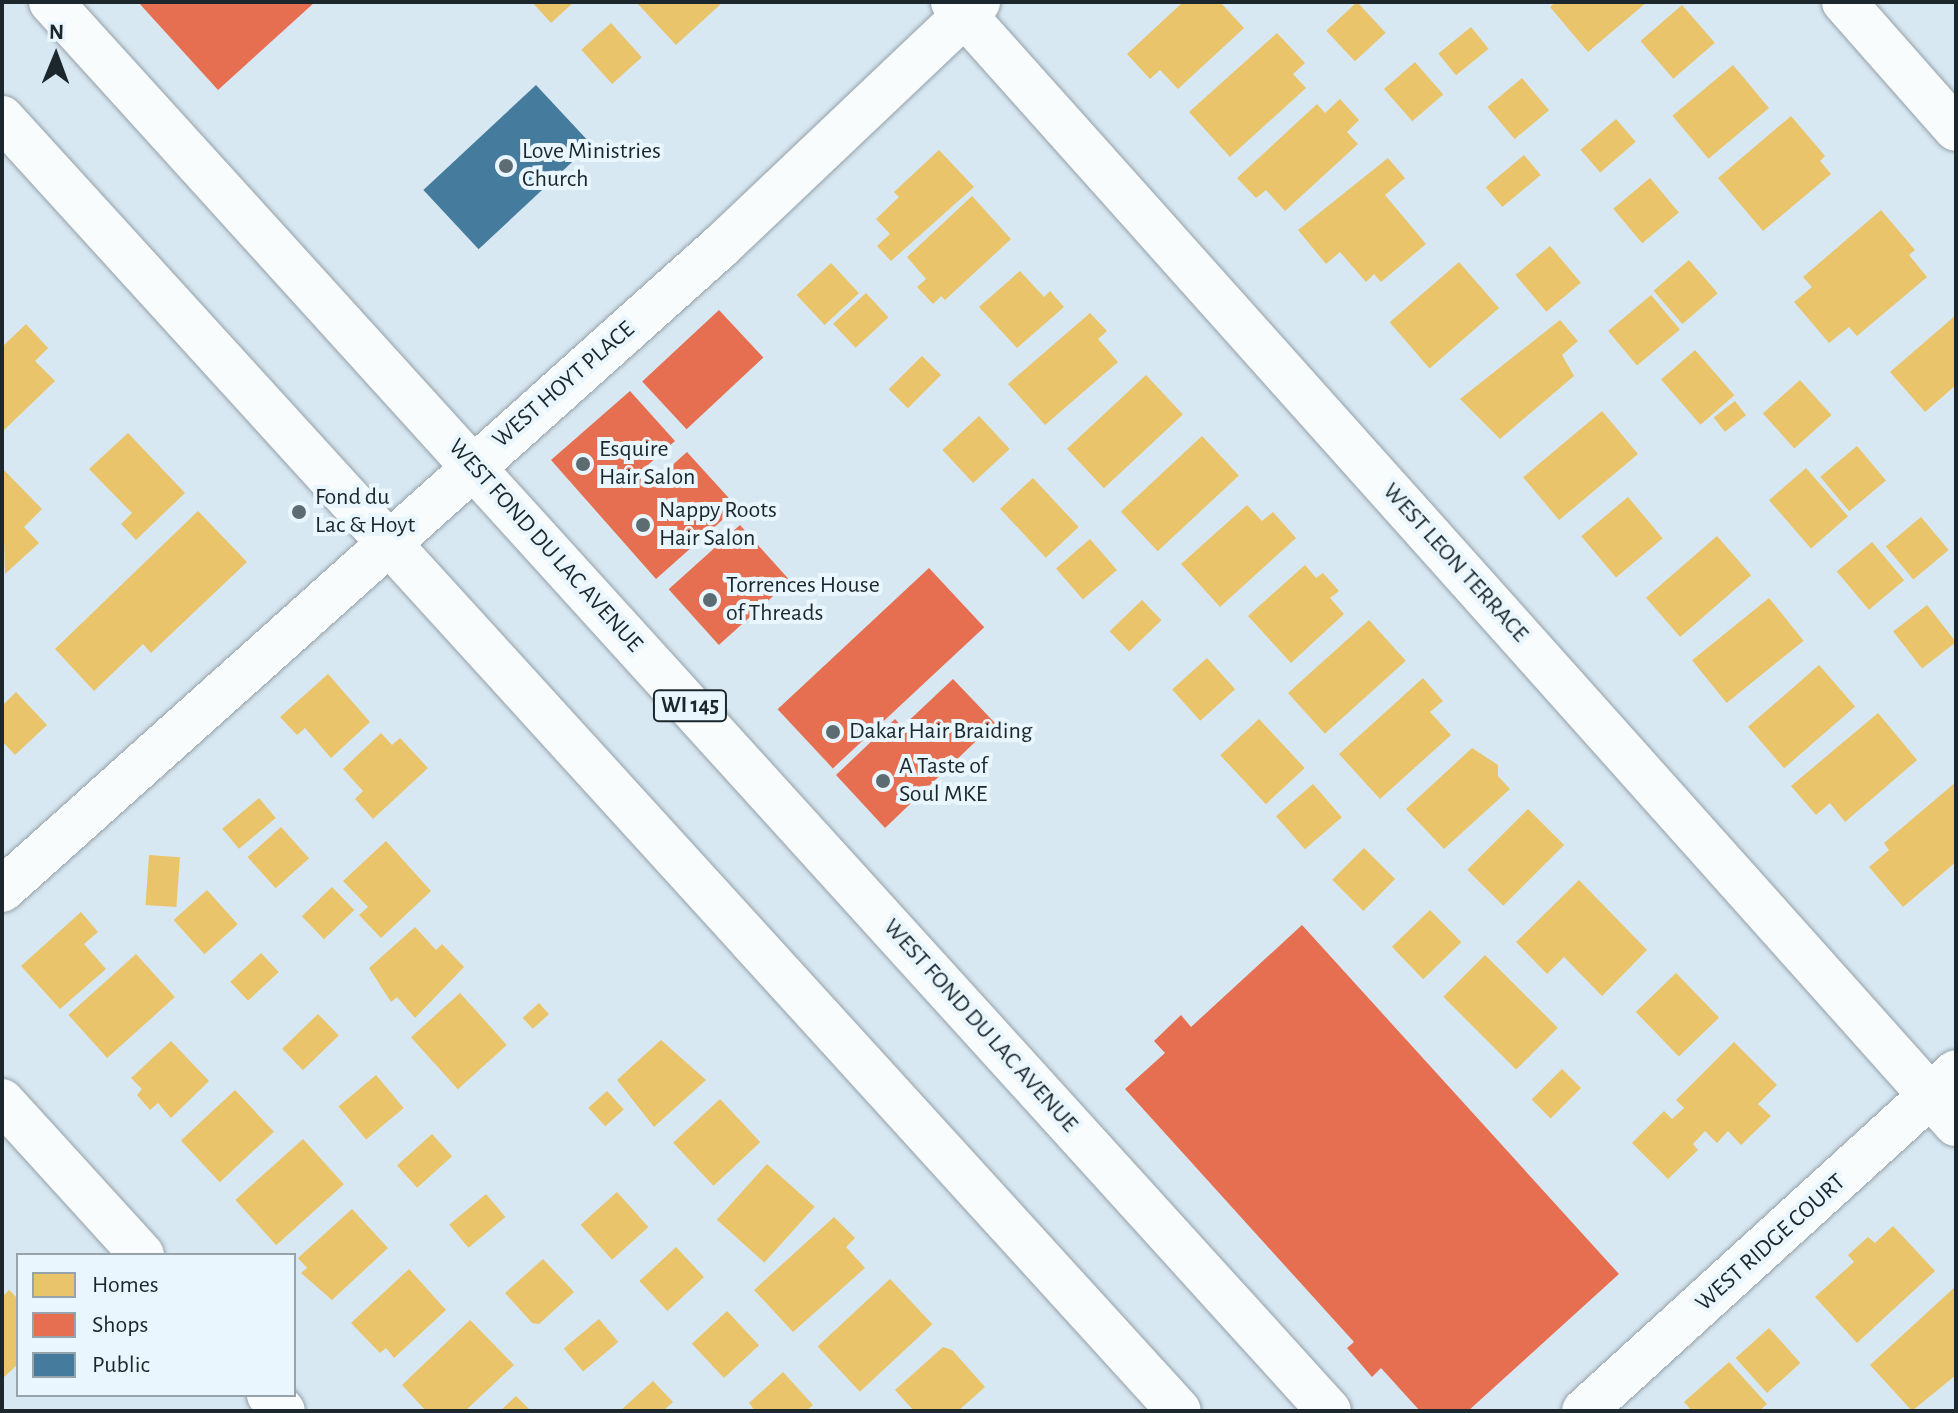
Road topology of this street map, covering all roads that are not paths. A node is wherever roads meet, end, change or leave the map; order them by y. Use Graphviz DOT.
graph roads {
  1 [pos="51,2"];
  2 [pos="1844,2"];
  3 [pos="965,6"];
  4 [pos="2,118"];
  5 [pos="1956,129"];
  6 [pos="473,466"];
  7 [pos="389,547"];
  8 [pos="2,890"];
  9 [pos="1948,1098"];
  10 [pos="2,1101"];
  11 [pos="140,1253"];
  12 [pos="1179,1411"];
  13 [pos="1329,1411"];
  14 [pos="1584,1411"];
  1 -- 6 [label="main road, WEST FOND DU LAC AVENUE / WI 145"];
  2 -- 5 [label="main road"];
  3 -- 6 [label="main road, WEST HOYT PLACE"];
  3 -- 9 [label="main road, WEST LEON TERRACE"];
  4 -- 7 [label="main road"];
  6 -- 7 [label="main road, WEST HOYT PLACE"];
  6 -- 13 [label="main road, WEST FOND DU LAC AVENUE / WI 145"];
  7 -- 8 [label="main road, WEST HOYT PLACE"];
  7 -- 12 [label="main road"];
  9 -- 14 [label="main road, WEST RIDGE COURT"];
  10 -- 11 [label="main road"];
}
